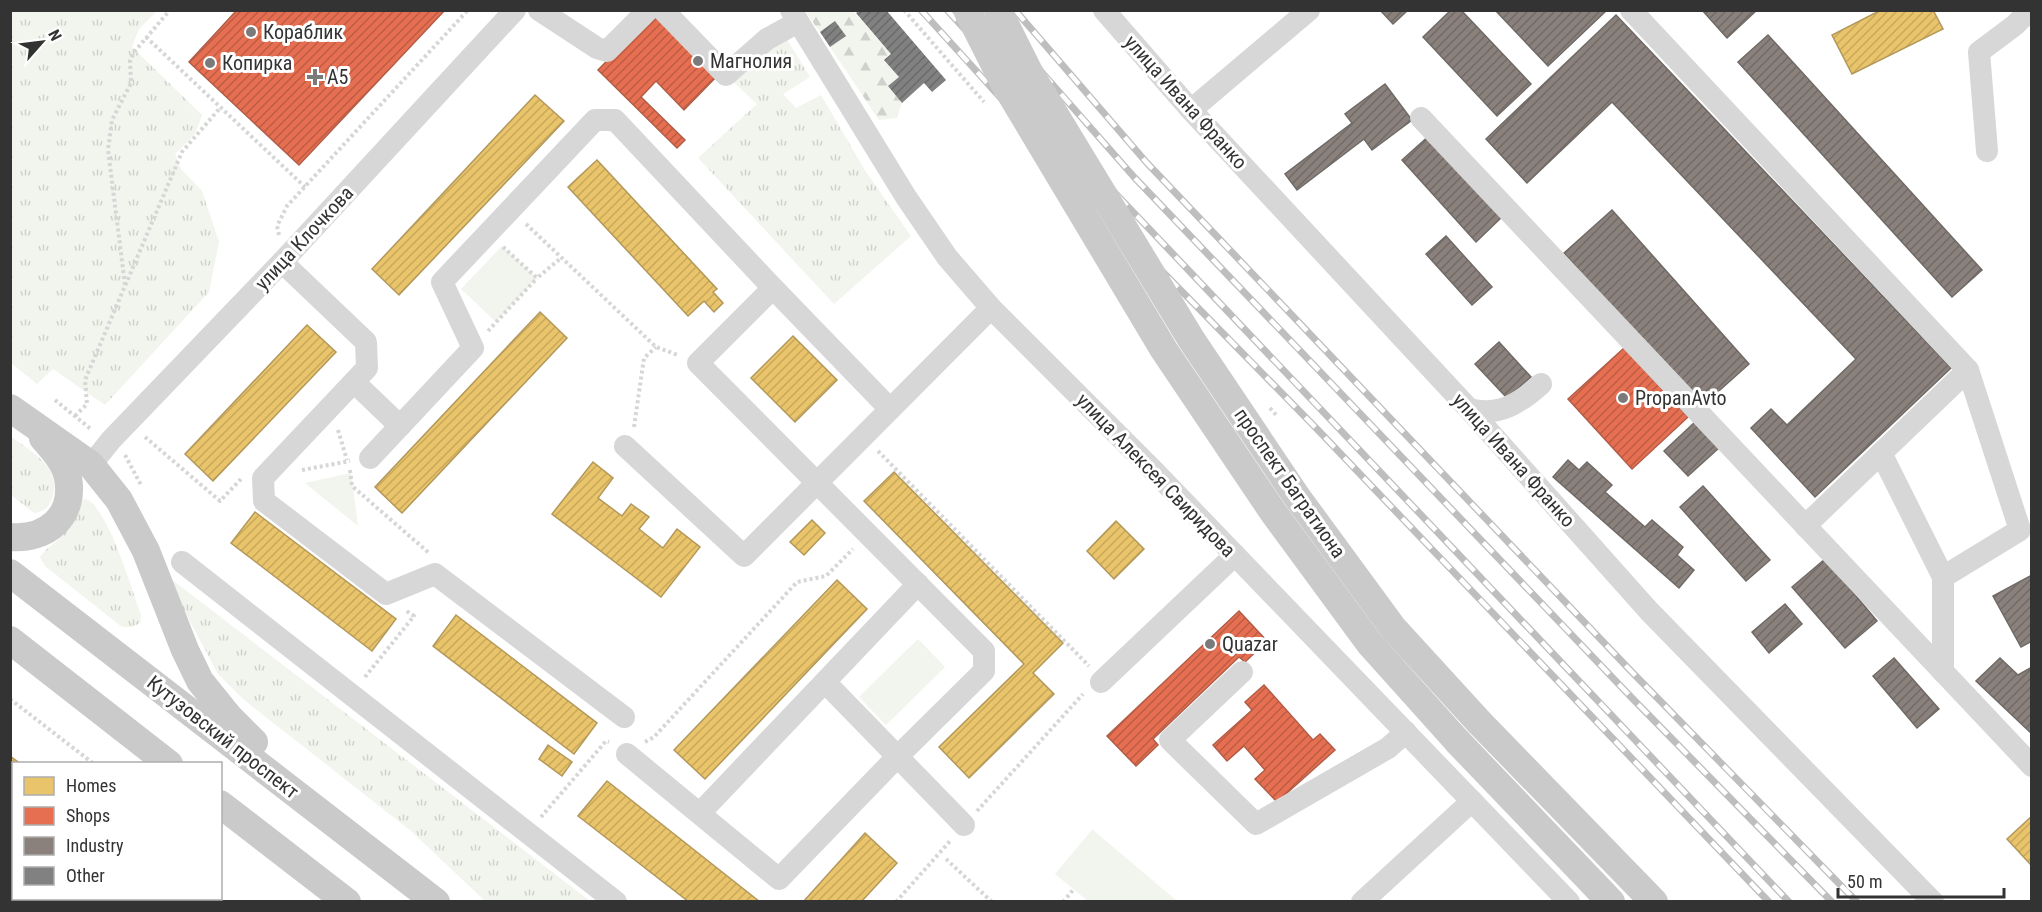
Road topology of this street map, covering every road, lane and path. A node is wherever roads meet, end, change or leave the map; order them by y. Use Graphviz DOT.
graph roads {
  1 [pos="170,10"];
  2 [pos="515,10"];
  3 [pos="539,10"];
  4 [pos="648,10"];
  5 [pos="663,10"];
  6 [pos="967,10"];
  7 [pos="998,10"];
  8 [pos="1104,10"];
  9 [pos="1630,10"];
  10 [pos="2030,10"];
  11 [pos="1296,14"];
  12 [pos="794,16"];
  13 [pos="146,37"];
  14 [pos="220,108"];
  15 [pos="1191,110"];
  16 [pos="1421,118"];
  17 [pos="1987,151"];
  18 [pos="305,187"];
  19 [pos="512,208"];
  20 [pos="489,232"];
  21 [pos="561,258"];
  22 [pos="282,262"];
  23 [pos="537,278"];
  24 [pos="125,286"];
  25 [pos="772,288"];
  26 [pos="991,309"];
  27 [pos="656,347"];
  28 [pos="473,348"];
  29 [pos="698,363"];
  30 [pos="1968,370"];
  31 [pos="354,382"];
  32 [pos="1541,384"];
  33 [pos="55,400"];
  34 [pos="890,409"];
  35 [pos="1469,409"];
  36 [pos="324,413"];
  37 [pos="20,415"];
  38 [pos="75,416"];
  39 [pos="400,426"];
  40 [pos="97,434"];
  41 [pos="144,436"];
  42 [pos="863,436"];
  43 [pos="625,446"];
  44 [pos="1881,453"];
  45 [pos="370,458"];
  46 [pos="348,462"];
  47 [pos="92,465"];
  48 [pos="263,478"];
  49 [pos="817,482"];
  50 [pos="1805,526"];
  51 [pos="868,534"];
  52 [pos="10,537"];
  53 [pos="1235,555"];
  54 [pos="182,562"];
  55 [pos="10,573"];
  56 [pos="435,574"];
  57 [pos="1943,577"];
  58 [pos="918,584"];
  59 [pos="381,590"];
  60 [pos="10,640"];
  61 [pos="1242,672"];
  62 [pos="1943,672"];
  63 [pos="1102,681"];
  64 [pos="825,682"];
  65 [pos="351,694"];
  66 [pos="10,699"];
  67 [pos="624,717"];
  68 [pos="1406,732"];
  69 [pos="627,754"];
  70 [pos="897,757"];
  71 [pos="91,762"];
  72 [pos="166,762"];
  73 [pos="2031,765"];
  74 [pos="1472,801"];
  75 [pos="222,806"];
  76 [pos="700,813"];
  77 [pos="329,818"];
  78 [pos="964,825"];
  79 [pos="528,833"];
  80 [pos="946,859"];
  81 [pos="1073,890"];
  82 [pos="347,902"];
  83 [pos="436,902"];
  84 [pos="616,902"];
  85 [pos="896,902"];
  86 [pos="992,902"];
  87 [pos="1063,902"];
  88 [pos="1362,902"];
  89 [pos="1569,902"];
  90 [pos="1611,902"];
  91 [pos="1654,902"];
  92 [pos="1933,902"];
  1 -- 13 [label="path"];
  2 -- 22 [label="street, улица Клочкова"];
  3 -- 4 [label="street"];
  5 -- 12 [label="street"];
  6 -- 90 [label="main road, проспект Багратиона, bridge"];
  7 -- 91 [label="main road, проспект Багратиона, bridge"];
  8 -- 15 [label="street, улица Ивана Франко"];
  9 -- 30 [label="street"];
  10 -- 17 [label="street"];
  11 -- 15 [label="street"];
  12 -- 26 [label="street, улица Алексея Свиридова"];
  13 -- 14 [label="path"];
  13 -- 24 [label="path"];
  14 -- 18 [label="path"];
  14 -- 24 [label="path"];
  15 -- 35 [label="street, улица Ивана Франко"];
  16 -- 50 [label="street"];
  19 -- 20 [label="street"];
  19 -- 21 [label="path"];
  19 -- 25 [label="street"];
  20 -- 23 [label="path"];
  20 -- 28 [label="street"];
  21 -- 23 [label="path"];
  21 -- 27 [label="path"];
  22 -- 31 [label="street"];
  22 -- 47 [label="street, улица Клочкова"];
  23 -- 28 [label="path"];
  24 -- 38 [label="path"];
  25 -- 29 [label="street"];
  25 -- 34 [label="street"];
  26 -- 34 [label="street"];
  26 -- 53 [label="street, улица Алексея Свиридова"];
  27 -- 29 [label="path"];
  27 -- 43 [label="path"];
  28 -- 39 [label="street"];
  29 -- 49 [label="street"];
  30 -- 44 [label="street"];
  30 -- 57 [label="street"];
  31 -- 36 [label="street"];
  31 -- 39 [label="street"];
  32 -- 35 [label="street"];
  33 -- 38 [label="path"];
  34 -- 42 [label="street"];
  35 -- 92 [label="street, улица Ивана Франко"];
  36 -- 46 [label="path"];
  36 -- 48 [label="street"];
  37 -- 47 [label="main road"];
  37 -- 52 [label="main road"];
  38 -- 40 [label="path"];
  39 -- 45 [label="street"];
  41 -- 48 [label="path"];
  42 -- 49 [label="street"];
  42 -- 63 [label="path"];
  43 -- 49 [label="street"];
  44 -- 50 [label="street"];
  44 -- 57 [label="street"];
  45 -- 46 [label="path"];
  46 -- 48 [label="path"];
  46 -- 56 [label="path"];
  47 -- 77 [label="main road"];
  48 -- 59 [label="street"];
  49 -- 51 [label="street"];
  50 -- 62 [label="street"];
  51 -- 58 [label="street"];
  51 -- 69 [label="path"];
  53 -- 63 [label="street"];
  53 -- 68 [label="street, улица Алексея Свиридова"];
  54 -- 65 [label="street"];
  55 -- 77 [label="main road, Кутузовский проспект"];
  56 -- 59 [label="street"];
  56 -- 67 [label="street"];
  57 -- 62 [label="street"];
  58 -- 64 [label="street"];
  58 -- 70 [label="street"];
  59 -- 65 [label="path"];
  60 -- 72 [label="main road"];
  61 -- 68 [label="street"];
  62 -- 73 [label="street"];
  63 -- 78 [label="path"];
  64 -- 70 [label="street"];
  64 -- 76 [label="street"];
  65 -- 79 [label="street"];
  66 -- 71 [label="path"];
  68 -- 74 [label="street, улица Алексея Свиридова"];
  69 -- 76 [label="street"];
  69 -- 79 [label="path"];
  70 -- 76 [label="street"];
  70 -- 78 [label="street"];
  74 -- 88 [label="street"];
  74 -- 89 [label="street, улица Алексея Свиридова"];
  75 -- 82 [label="main road"];
  77 -- 83 [label="main road, Кутузовский проспект"];
  78 -- 85 [label="path"];
  79 -- 84 [label="street"];
  80 -- 86 [label="path"];
  81 -- 87 [label="path"];
}
